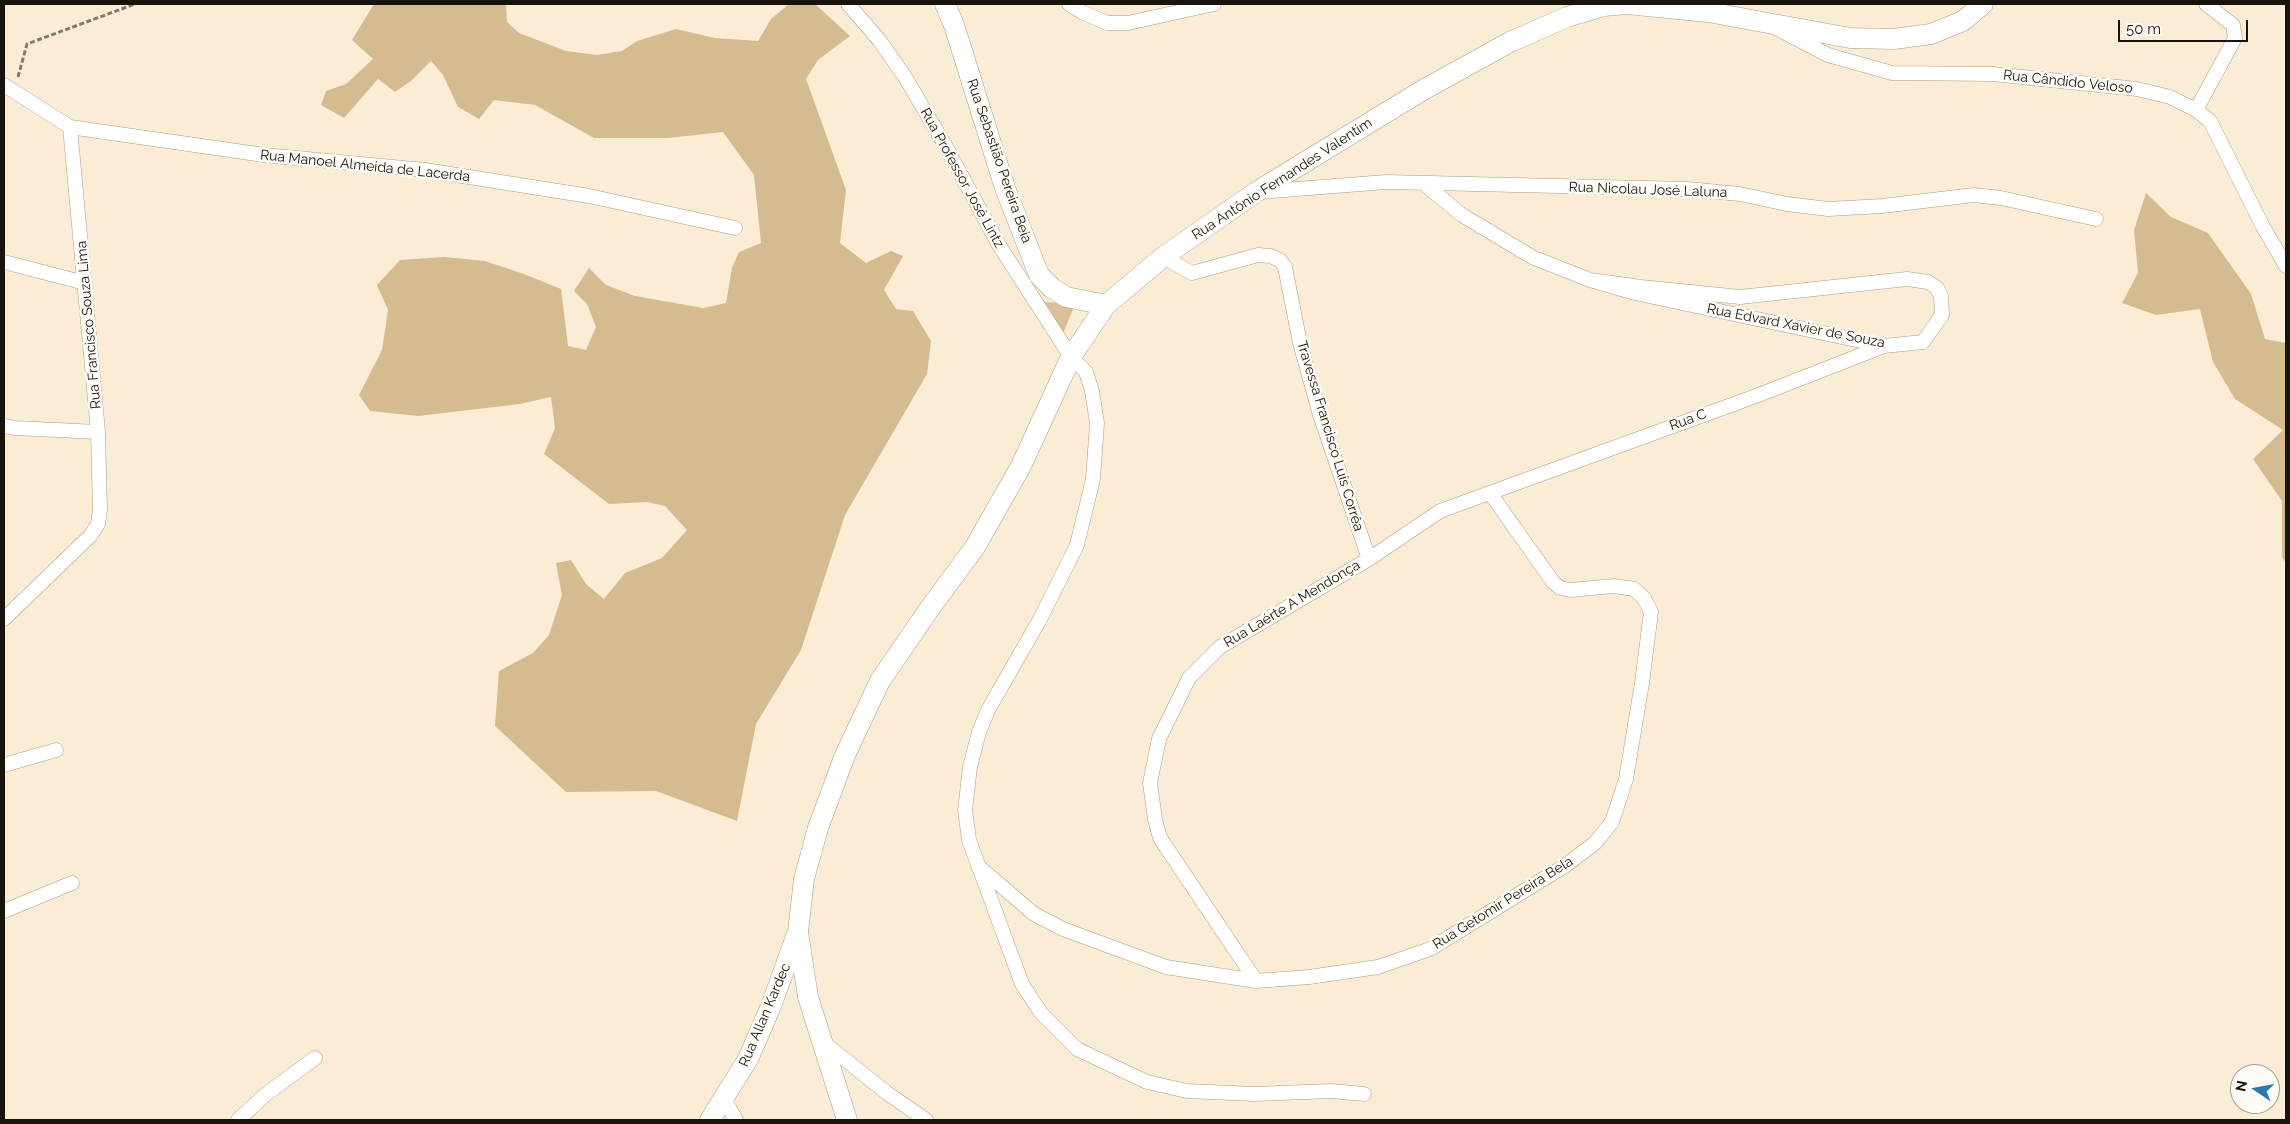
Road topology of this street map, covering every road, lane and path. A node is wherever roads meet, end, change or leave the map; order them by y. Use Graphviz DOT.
graph roads {
  1 [pos="135,4"];
  2 [pos="848,4"];
  3 [pos="945,4"];
  4 [pos="1069,4"];
  5 [pos="1214,4"];
  6 [pos="1983,4"];
  7 [pos="2206,4"];
  8 [pos="1702,8"];
  9 [pos="1764,22"];
  10 [pos="9,89"];
  11 [pos="2196,110"];
  12 [pos="70,127"];
  13 [pos="1423,183"];
  14 [pos="1256,192"];
  15 [pos="2096,219"];
  16 [pos="735,228"];
  17 [pos="1163,257"];
  18 [pos="4,262"];
  19 [pos="2286,266"];
  20 [pos="1590,280"];
  21 [pos="85,283"];
  22 [pos="1106,306"];
  23 [pos="1884,346"];
  24 [pos="1072,357"];
  25 [pos="4,426"];
  26 [pos="98,432"];
  27 [pos="1490,493"];
  28 [pos="1369,559"];
  29 [pos="4,619"];
  30 [pos="56,750"];
  31 [pos="4,765"];
  32 [pos="977,865"];
  33 [pos="72,883"];
  34 [pos="4,911"];
  35 [pos="798,932"];
  36 [pos="1256,981"];
  37 [pos="822,1042"];
  38 [pos="315,1058"];
  39 [pos="1364,1094"];
  40 [pos="724,1099"];
  41 [pos="238,1120"];
  42 [pos="710,1120"];
  43 [pos="736,1120"];
  44 [pos="847,1120"];
  45 [pos="926,1120"];
  1 -- 10 [label="path"];
  2 -- 24 [label="street, Rua Professor José Lintz"];
  3 -- 22 [label="street, Rua Sebastião Pereira Beia"];
  4 -- 5 [label="street"];
  6 -- 9 [label="street, Rua Antônio Fernandes Valentim"];
  7 -- 11 [label="street"];
  8 -- 9 [label="street, Rua Antônio Fernandes Valentim"];
  8 -- 14 [label="street, Rua Antônio Fernandes Valentim"];
  9 -- 11 [label="street, Rua Cândido Veloso"];
  10 -- 12 [label="street, Rua Manoel Almeida de Lacerda"];
  11 -- 19 [label="street, Rua Cândido Veloso"];
  12 -- 16 [label="street, Rua Manoel Almeida de Lacerda"];
  12 -- 21 [label="street, Rua Francisco Souza Lima"];
  13 -- 14 [label="street, Rua Nicolau José Laluna"];
  13 -- 15 [label="street, Rua Nicolau José Laluna"];
  13 -- 20 [label="street, Rua Edvard Xavier de Souza"];
  14 -- 17 [label="street, Rua Antônio Fernandes Valentim"];
  17 -- 22 [label="street, Rua Antônio Fernandes Valentim"];
  17 -- 28 [label="street, Travessa Francisco Luís Corrêa"];
  18 -- 21 [label="street"];
  20 -- 23 [label="street, Rua Edvard Xavier de Souza"];
  20 -- 23 [label="street, Rua Edvard Xavier de Souza"];
  21 -- 26 [label="street, Rua Francisco Souza Lima"];
  22 -- 24 [label="street, Rua Antônio Fernandes Valentim"];
  23 -- 27 [label="street, Rua C"];
  24 -- 32 [label="street, Rua Professor José Lintz"];
  24 -- 35 [label="street, Rua Antônio Fernandes Valentim"];
  25 -- 26 [label="street"];
  26 -- 29 [label="street, Rua Francisco Souza Lima"];
  27 -- 28 [label="street, Rua Laérte A Mendonça"];
  27 -- 36 [label="street, Rua Getomir Pereira Bela"];
  28 -- 36 [label="street, Rua Laérte A Mendonça"];
  30 -- 31 [label="street"];
  32 -- 36 [label="street, Rua Getomir Pereira Bela"];
  32 -- 39 [label="street, Rua Professor José Lintz"];
  33 -- 34 [label="street"];
  35 -- 37 [label="street, Rua Antônio Fernandes Valentim"];
  35 -- 40 [label="street, Rua Allan Kardec"];
  37 -- 44 [label="street, Rua Antônio Fernandes Valentim"];
  37 -- 45 [label="street"];
  38 -- 41 [label="street"];
  40 -- 42 [label="street, Rua Allan Kardec"];
  40 -- 43 [label="street"];
}
